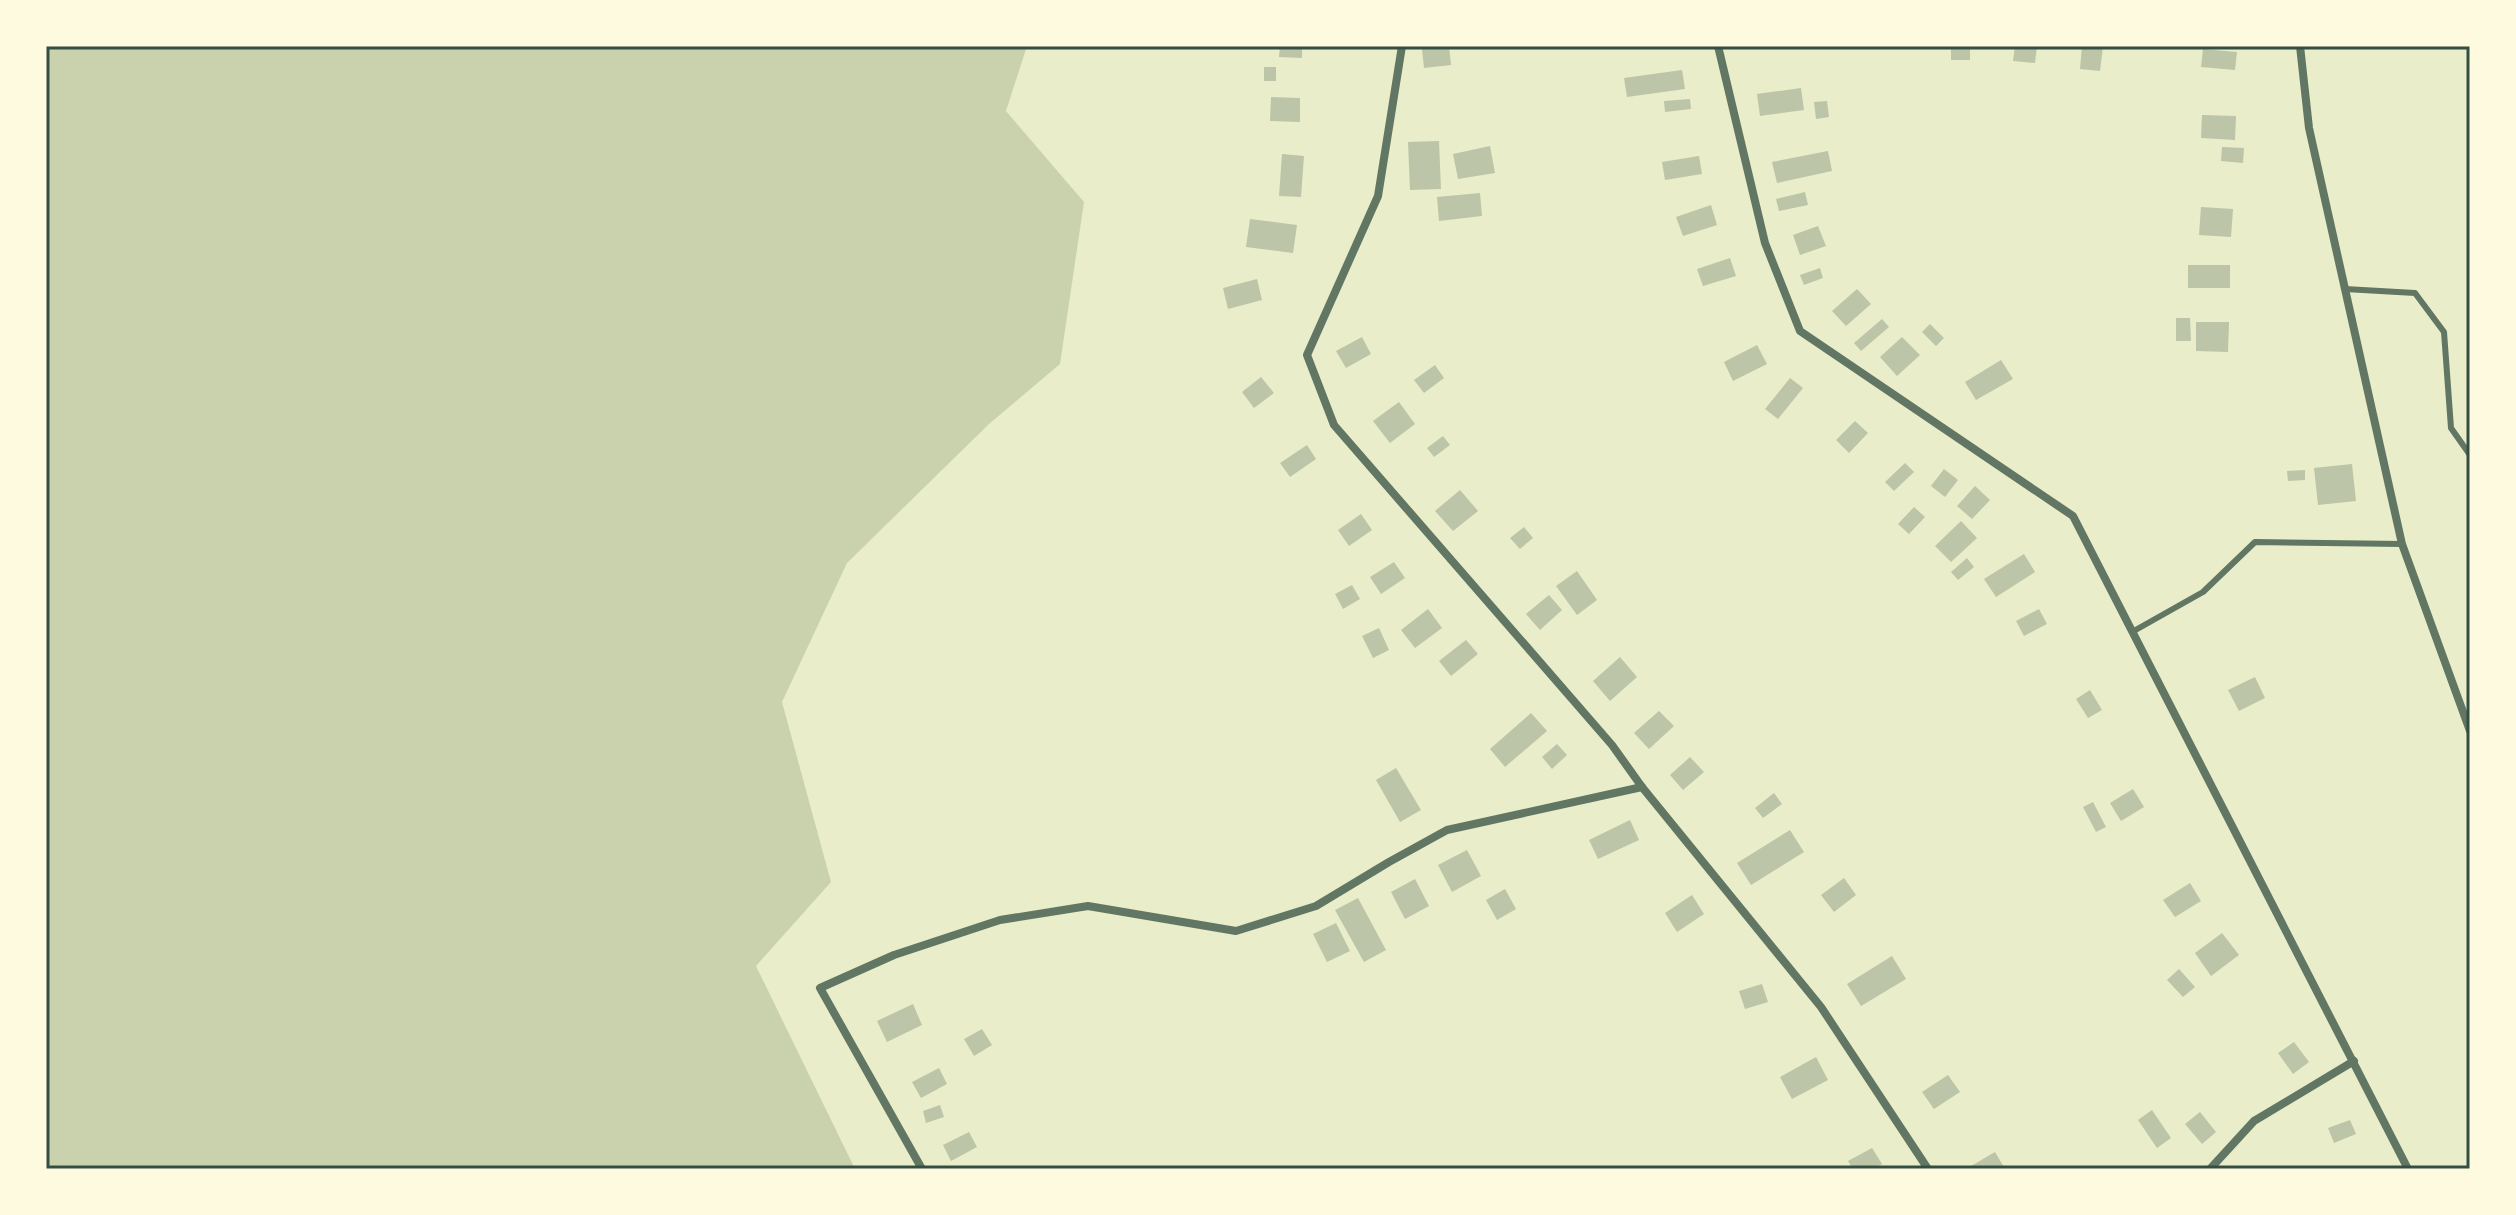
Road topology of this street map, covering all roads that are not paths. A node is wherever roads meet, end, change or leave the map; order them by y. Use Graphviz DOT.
graph roads {
  1 [pos="1402,46"];
  2 [pos="1718,46"];
  3 [pos="2300,46"];
  4 [pos="2345,289"];
  5 [pos="2470,455"];
  6 [pos="2402,544"];
  7 [pos="2132,632"];
  8 [pos="2470,731"];
  9 [pos="1642,787"];
  10 [pos="2354,1061"];
  11 [pos="922,1169"];
  12 [pos="1928,1169"];
  13 [pos="2210,1169"];
  14 [pos="2408,1169"];
  1 -- 9 [label="street"];
  2 -- 7 [label="street"];
  3 -- 4 [label="street"];
  4 -- 5 [label="lane"];
  4 -- 6 [label="street"];
  6 -- 7 [label="lane"];
  6 -- 8 [label="street"];
  7 -- 10 [label="street"];
  9 -- 11 [label="street"];
  9 -- 12 [label="street"];
  10 -- 13 [label="street"];
  10 -- 14 [label="street"];
}
